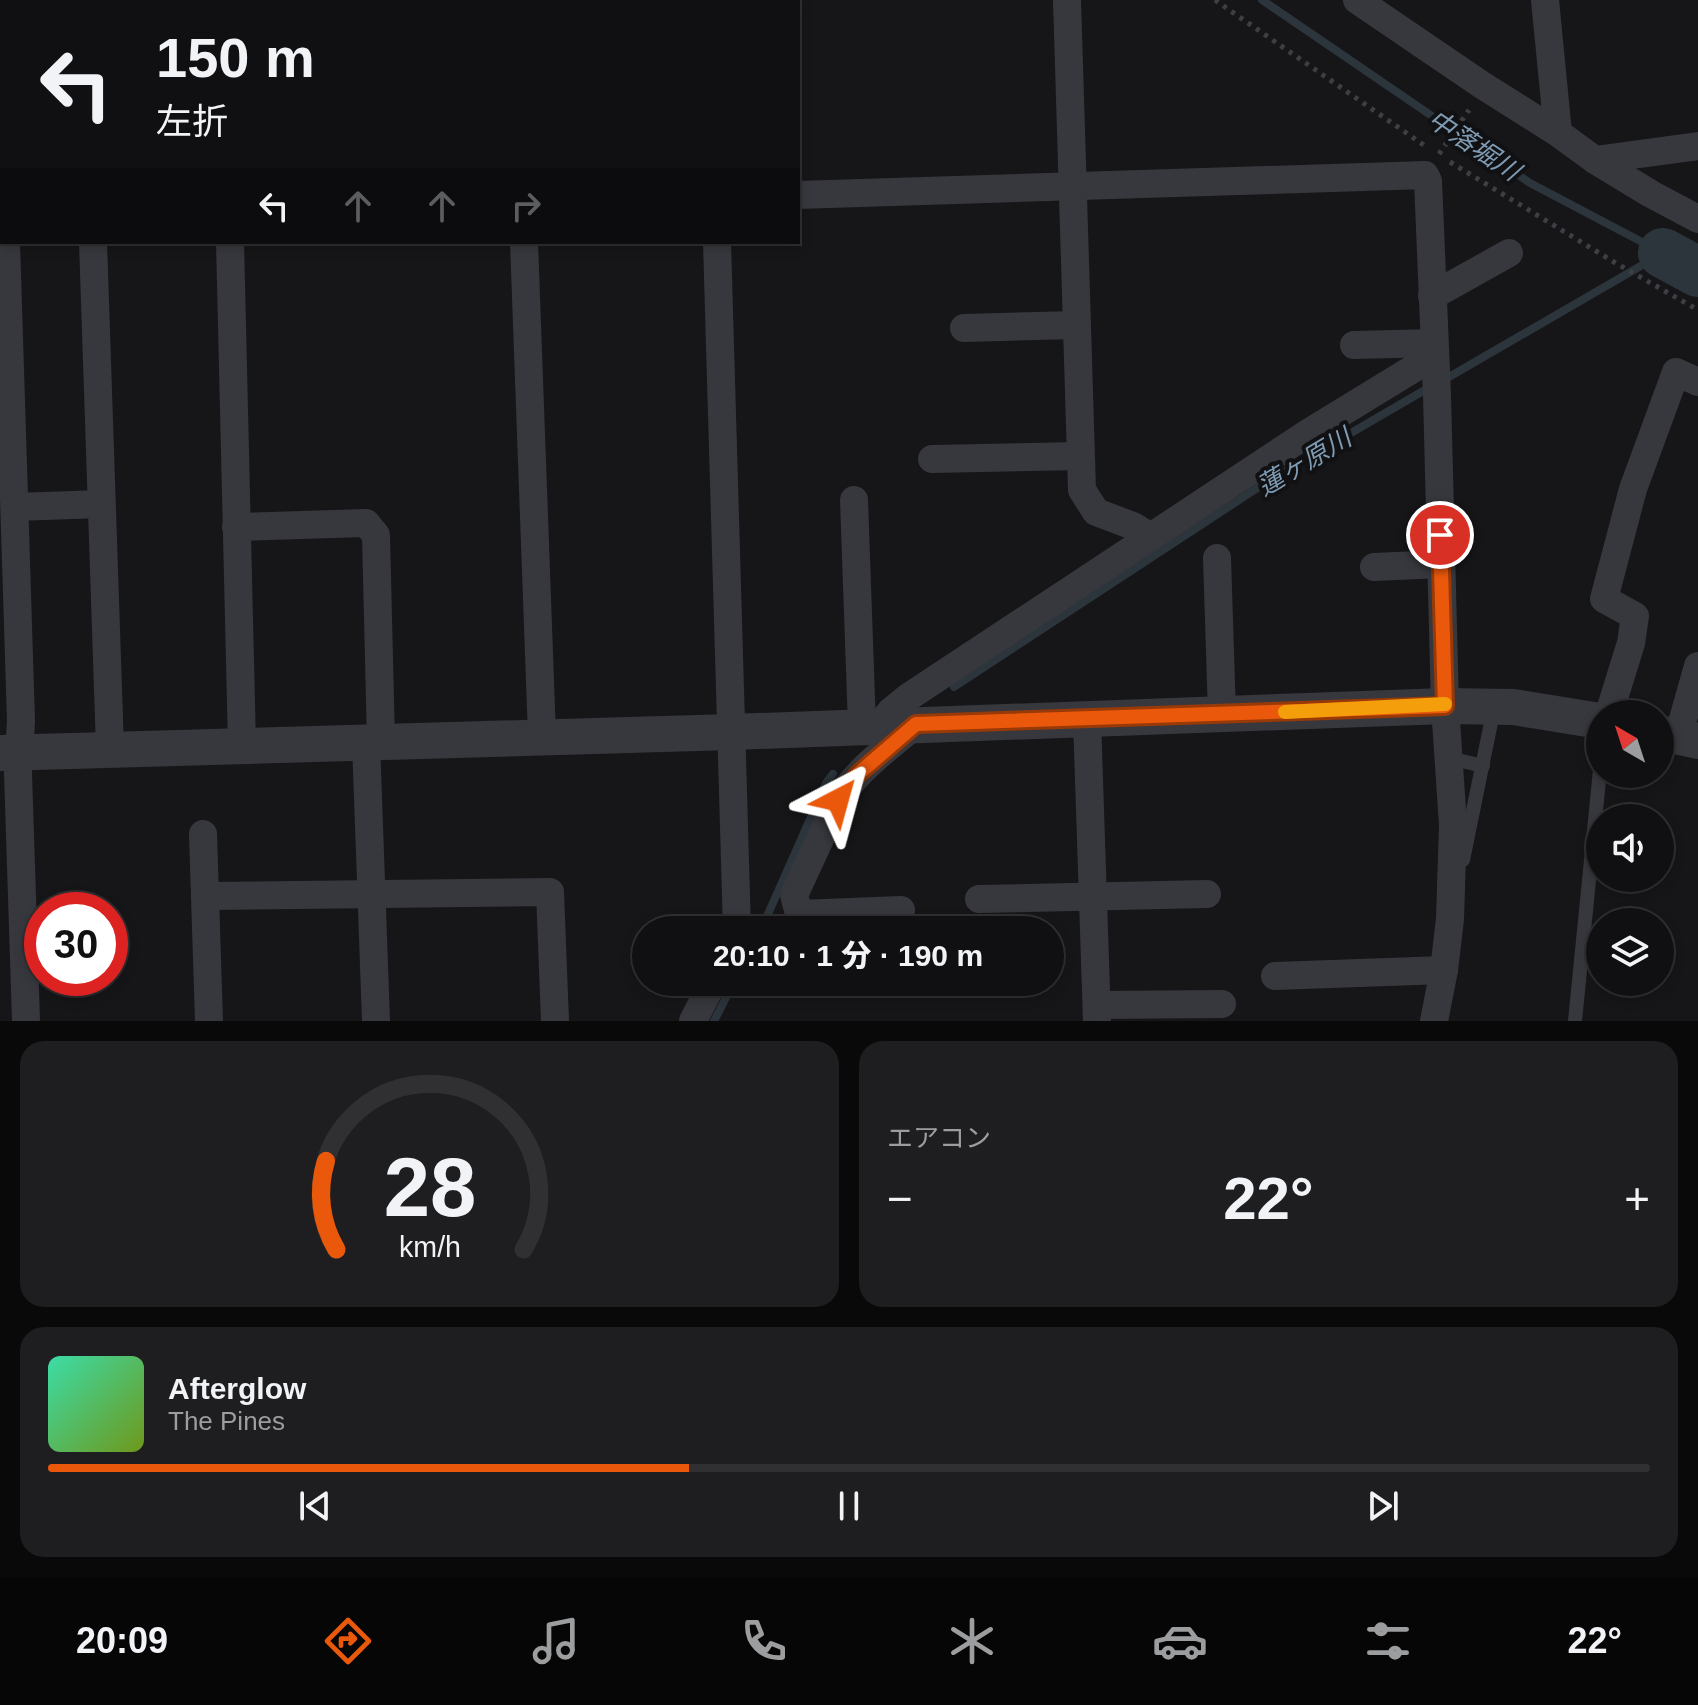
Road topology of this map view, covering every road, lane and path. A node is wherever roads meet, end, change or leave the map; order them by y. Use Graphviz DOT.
graph roads {
  1 [pos="1067,0"];
  2 [pos="1215,0"];
  3 [pos="1357,0"];
  4 [pos="1545,0"];
  5 [pos="1473,104"];
  6 [pos="1558,133"];
  7 [pos="1698,146"];
  8 [pos="1441,151"];
  9 [pos="1595,160"];
  10 [pos="1073,187"];
  11 [pos="800,195"];
  12 [pos="1698,219"];
  13 [pos="6,244"];
  14 [pos="93,244"];
  15 [pos="230,244"];
  16 [pos="524,244"];
  17 [pos="717,244"];
  18 [pos="1509,253"];
  19 [pos="1432,296"];
  20 [pos="1698,310"];
  21 [pos="1077,325"];
  22 [pos="964,328"];
  23 [pos="1354,345"];
  24 [pos="1435,365"];
  25 [pos="1698,382"];
  26 [pos="1080,456"];
  27 [pos="932,459"];
  28 [pos="854,500"];
  29 [pos="101,504"];
  30 [pos="15,507"];
  31 [pos="236,527"];
  32 [pos="1151,537"];
  33 [pos="1217,558"];
  34 [pos="1441,564"];
  35 [pos="1374,567"];
  36 [pos="1698,666"];
  37 [pos="1613,700"];
  38 [pos="1445,706"];
  39 [pos="1495,706"];
  40 [pos="1222,714"];
  41 [pos="1087,719"];
  42 [pos="1586,719"];
  43 [pos="916,724"];
  44 [pos="870,726"];
  45 [pos="732,732"];
  46 [pos="542,736"];
  47 [pos="1679,737"];
  48 [pos="373,742"];
  49 [pos="242,745"];
  50 [pos="110,749"];
  51 [pos="9,752"];
  52 [pos="1449,758"];
  53 [pos="1483,766"];
  54 [pos="1598,788"];
  55 [pos="203,834"];
  56 [pos="371,893"];
  57 [pos="1207,894"];
  58 [pos="205,896"];
  59 [pos="1093,896"];
  60 [pos="979,899"];
  61 [pos="901,910"];
  62 [pos="737,916"];
  63 [pos="1450,919"];
  64 [pos="1444,970"];
  65 [pos="1275,976"];
  66 [pos="706,996"];
  67 [pos="1222,1004"];
  68 [pos="1097,1013"];
  69 [pos="26,1021"];
  70 [pos="209,1021"];
  71 [pos="376,1021"];
  72 [pos="555,1021"];
  73 [pos="693,1021"];
  74 [pos="1434,1021"];
  75 [pos="1575,1021"];
  1 -- 10 [label="street"];
  2 -- 20 [label="path"];
  3 -- 6 [label="street"];
  4 -- 6 [label="street"];
  5 -- 8 [label="path"];
  6 -- 9 [label="street"];
  7 -- 9 [label="street"];
  9 -- 12 [label="street"];
  10 -- 11 [label="street"];
  10 -- 19 [label="street"];
  10 -- 21 [label="street"];
  13 -- 30 [label="street"];
  14 -- 29 [label="street"];
  15 -- 31 [label="street"];
  16 -- 46 [label="street"];
  17 -- 45 [label="street"];
  18 -- 19 [label="street"];
  19 -- 24 [label="street"];
  21 -- 22 [label="street"];
  21 -- 26 [label="street"];
  23 -- 24 [label="street"];
  24 -- 32 [label="street"];
  24 -- 34 [label="street"];
  25 -- 37 [label="street"];
  26 -- 27 [label="street"];
  26 -- 32 [label="street"];
  28 -- 44 [label="street"];
  29 -- 30 [label="street"];
  29 -- 50 [label="street"];
  30 -- 51 [label="street"];
  31 -- 48 [label="street"];
  31 -- 49 [label="street"];
  32 -- 44 [label="street"];
  33 -- 40 [label="street"];
  34 -- 35 [label="street"];
  34 -- 38 [label="street"];
  36 -- 47 [label="street"];
  38 -- 39 [label="street"];
  38 -- 40 [label="street"];
  38 -- 52 [label="street"];
  39 -- 42 [label="street"];
  39 -- 53 [label="lane"];
  40 -- 41 [label="street"];
  41 -- 43 [label="street"];
  41 -- 59 [label="street"];
  43 -- 44 [label="street"];
  43 -- 61 [label="street"];
  44 -- 45 [label="street"];
  45 -- 46 [label="street"];
  45 -- 62 [label="street"];
  46 -- 48 [label="street"];
  48 -- 49 [label="street"];
  48 -- 56 [label="street"];
  49 -- 50 [label="street"];
  50 -- 51 [label="street"];
  51 -- 69 [label="street"];
  52 -- 53 [label="lane"];
  52 -- 63 [label="street"];
  53 -- 63 [label="lane"];
  54 -- 75 [label="lane"];
  55 -- 58 [label="street"];
  56 -- 58 [label="street"];
  56 -- 71 [label="street"];
  56 -- 72 [label="street"];
  57 -- 59 [label="street"];
  58 -- 70 [label="street"];
  59 -- 60 [label="street"];
  59 -- 68 [label="street"];
  63 -- 64 [label="street"];
  64 -- 65 [label="street"];
  64 -- 74 [label="street"];
  66 -- 73 [label="street"];
  67 -- 68 [label="street"];
}
